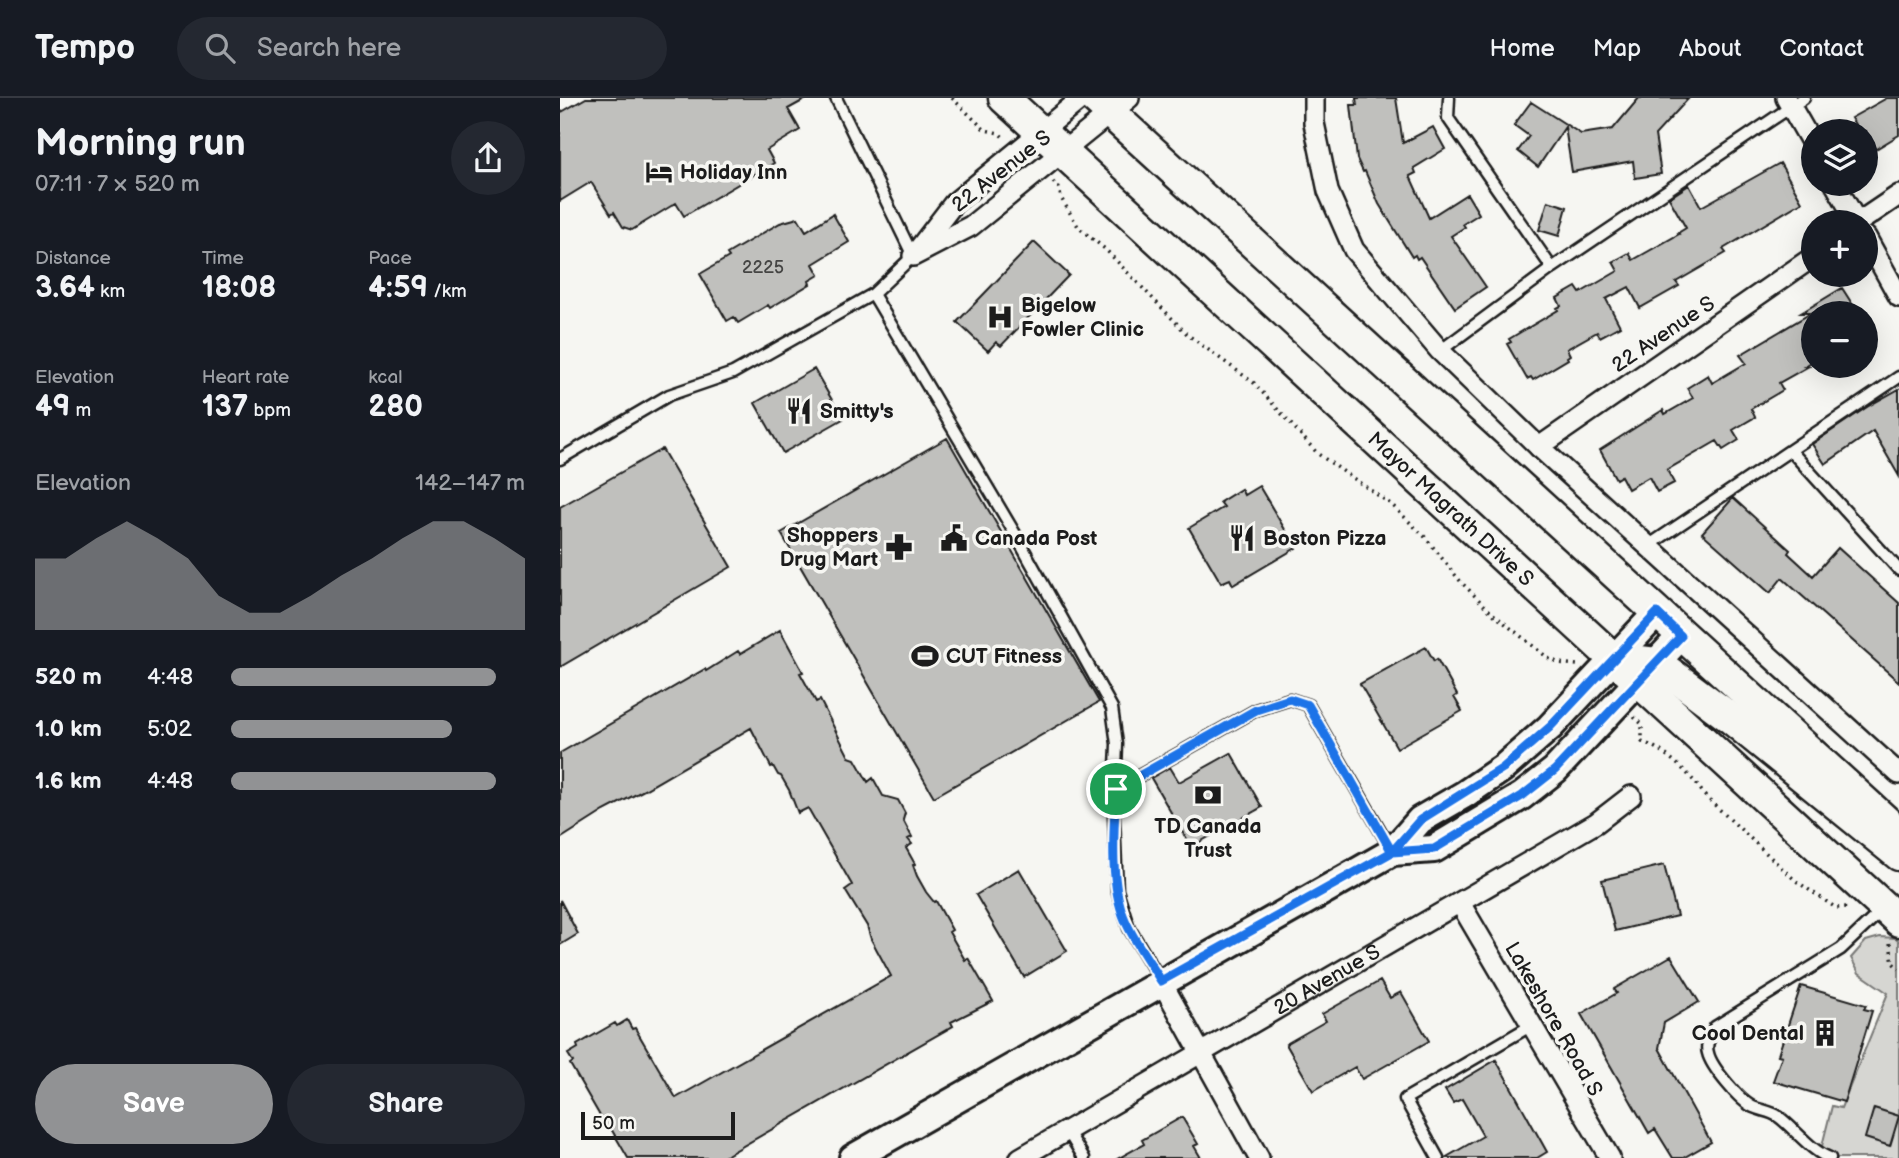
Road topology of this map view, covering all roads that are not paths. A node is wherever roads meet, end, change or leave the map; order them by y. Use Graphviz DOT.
graph roads {
  1 [pos="836,98"];
  2 [pos="1004,98"];
  3 [pos="1082,98"];
  4 [pos="1314,98"];
  5 [pos="1449,98"];
  6 [pos="1794,101"];
  7 [pos="1111,103"];
  8 [pos="1802,119"];
  9 [pos="1040,130"];
  10 [pos="1064,151"];
  11 [pos="1899,195"];
  12 [pos="1876,210"];
  13 [pos="913,256"];
  14 [pos="1878,259"];
  15 [pos="1801,265"];
  16 [pos="1552,268"];
  17 [pos="873,294"];
  18 [pos="1899,297"];
  19 [pos="1440,351"];
  20 [pos="1899,377"];
  21 [pos="1539,447"];
  22 [pos="1791,451"];
  23 [pos="560,459"];
  24 [pos="1648,546"];
  25 [pos="1899,570"];
  26 [pos="1657,613"];
  27 [pos="1681,636"];
  28 [pos="1613,658"];
  29 [pos="1648,672"];
  30 [pos="1899,774"];
  31 [pos="1116,789"];
  32 [pos="1631,796"];
  33 [pos="1899,833"];
  34 [pos="1392,852"];
  35 [pos="1899,855"];
  36 [pos="1460,903"];
  37 [pos="1883,919"];
  38 [pos="1161,981"];
  39 [pos="1532,1025"];
  40 [pos="1202,1051"];
  41 [pos="1067,1130"];
  42 [pos="853,1158"];
  43 [pos="1020,1158"];
  44 [pos="1084,1158"];
  45 [pos="1259,1158"];
  46 [pos="1438,1158"];
  47 [pos="1610,1158"];
  48 [pos="1830,1158"];
  1 -- 13 [label="lane"];
  2 -- 9 [label="main road, Mayor Magrath Drive S"];
  3 -- 9 [label="street, 22 Avenue S"];
  4 -- 19 [label="street"];
  5 -- 16 [label="lane"];
  6 -- 8 [label="street"];
  6 -- 16 [label="lane"];
  7 -- 10 [label="street, 22 Avenue S"];
  7 -- 26 [label="main road"];
  9 -- 10 [label="main road, Mayor Magrath Drive S"];
  9 -- 13 [label="street, 22 Avenue S"];
  10 -- 13 [label="street, 22 Avenue S"];
  10 -- 28 [label="main road, Mayor Magrath Drive S"];
  11 -- 12 [label="street"];
  13 -- 17 [label="lane"];
  14 -- 18 [label="street"];
  15 -- 21 [label="street, 22 Avenue S"];
  16 -- 19 [label="lane"];
  17 -- 23 [label="lane"];
  17 -- 31 [label="lane"];
  19 -- 21 [label="street"];
  20 -- 22 [label="lane"];
  21 -- 24 [label="street"];
  22 -- 24 [label="lane"];
  22 -- 25 [label="lane"];
  24 -- 30 [label="street"];
  26 -- 27 [label="main road"];
  26 -- 28 [label="street"];
  27 -- 29 [label="street"];
  27 -- 33 [label="main road"];
  28 -- 29 [label="main road, Mayor Magrath Drive S"];
  28 -- 34 [label="street"];
  29 -- 34 [label="street"];
  29 -- 35 [label="main road"];
  29 -- 37 [label="main road, Mayor Magrath Drive S"];
  31 -- 34 [label="lane"];
  31 -- 38 [label="lane"];
  32 -- 36 [label="street, 20 Avenue S"];
  34 -- 38 [label="street"];
  36 -- 39 [label="street, Lakeshore Road S"];
  36 -- 40 [label="street, 20 Avenue S"];
  37 -- 48 [label="lane"];
  38 -- 40 [label="street"];
  38 -- 42 [label="street"];
  39 -- 46 [label="lane"];
  39 -- 47 [label="street, Lakeshore Road S"];
  40 -- 41 [label="street, 20 Avenue S"];
  40 -- 45 [label="street"];
  41 -- 43 [label="street, 20 Avenue S"];
  41 -- 44 [label="lane"];
}
